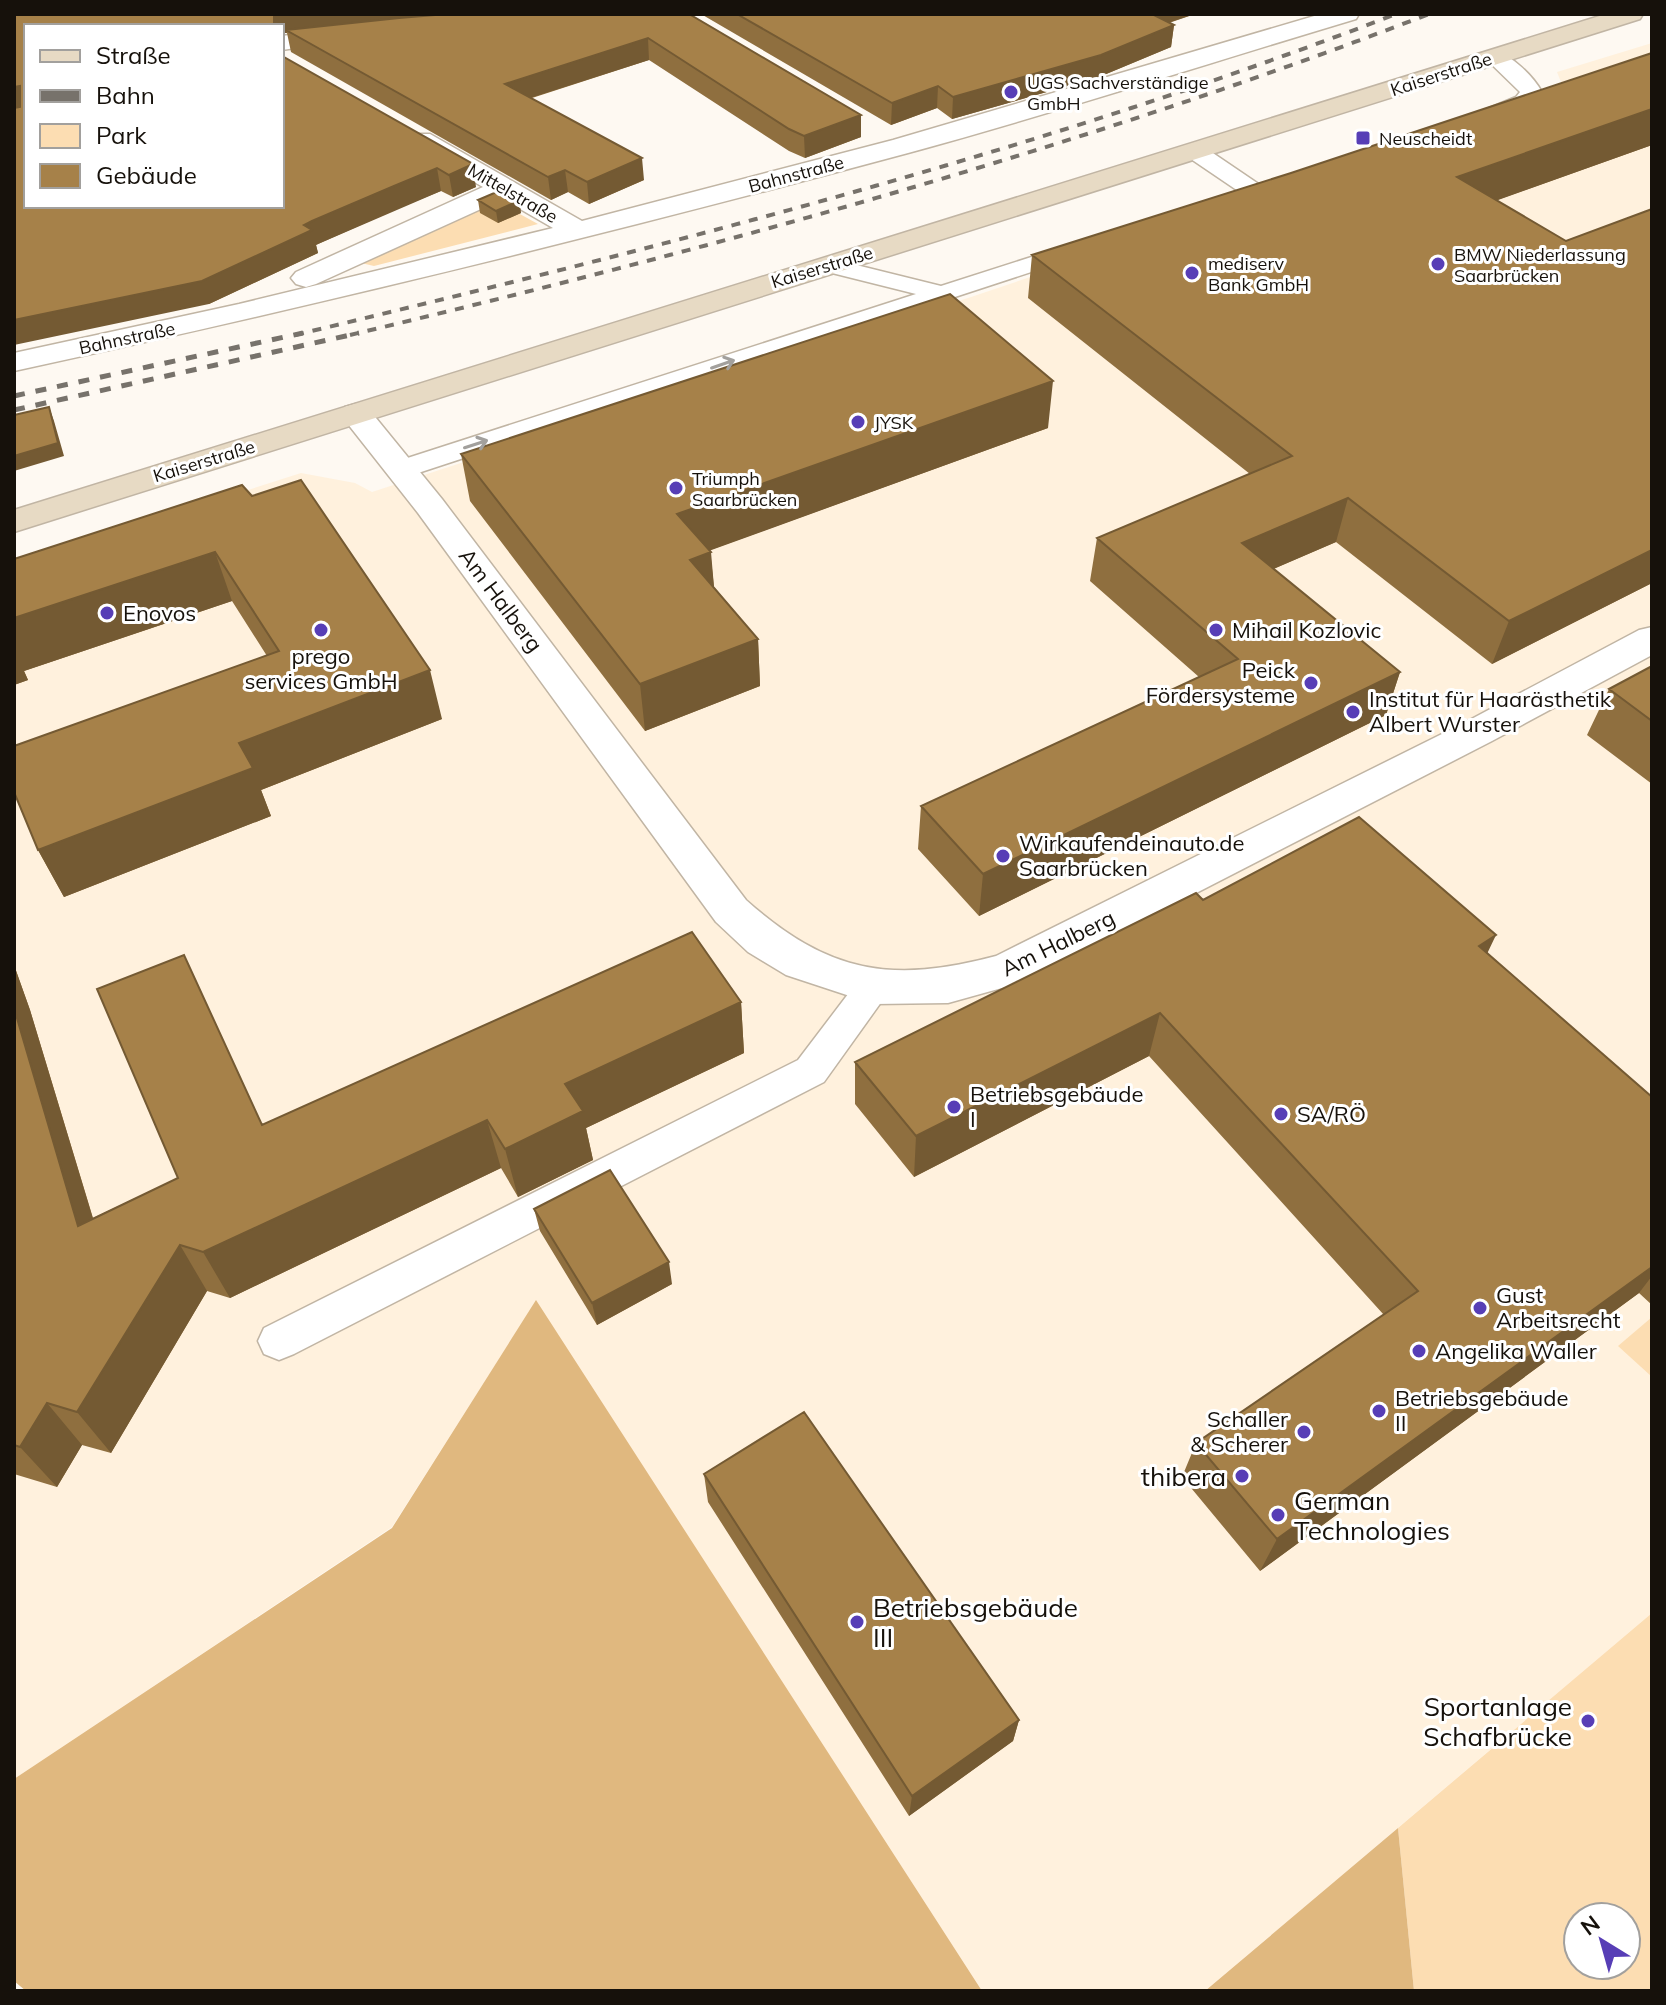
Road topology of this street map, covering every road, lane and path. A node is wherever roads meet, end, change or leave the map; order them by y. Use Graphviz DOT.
graph roads {
  1 [pos="1347,14"];
  2 [pos="1631,14"];
  3 [pos="373,32"];
  4 [pos="284,43"];
  5 [pos="1494,57"];
  6 [pos="393,124"];
  7 [pos="1465,124"];
  8 [pos="868,126"];
  9 [pos="902,146"];
  10 [pos="1196,152"];
  11 [pos="504,188"];
  12 [pos="1225,202"];
  13 [pos="578,231"];
  14 [pos="1103,241"];
  15 [pos="828,265"];
  16 [pos="942,293"];
  17 [pos="239,313"];
  18 [pos="14,362"];
  19 [pos="356,414"];
  20 [pos="402,469"];
  21 [pos="14,521"];
  22 [pos="1652,639"];
  23 [pos="874,987"];
  24 [pos="279,1341"];
  1 -- 9 [label="street, Bahnstraße"];
  2 -- 5 [label="main road, Kaiserstraße"];
  3 -- 4 [label="street"];
  5 -- 7 [label="lane"];
  5 -- 10 [label="main road, Kaiserstraße"];
  6 -- 11 [label="street, Mittelstraße"];
  8 -- 9 [label="street"];
  9 -- 13 [label="street, Bahnstraße"];
  10 -- 12 [label="lane"];
  10 -- 15 [label="main road, Kaiserstraße"];
  11 -- 13 [label="street, Mittelstraße"];
  11 -- 17 [label="street, Bahnstraße"];
  13 -- 17 [label="street, Bahnstraße"];
  14 -- 16 [label="lane"];
  15 -- 16 [label="lane"];
  15 -- 19 [label="main road, Kaiserstraße"];
  20 -- 16 [label="lane, one-way"];
  17 -- 18 [label="street, Bahnstraße"];
  19 -- 20 [label="street, Am Halberg"];
  19 -- 21 [label="main road, Kaiserstraße"];
  20 -- 23 [label="street, Am Halberg"];
  22 -- 23 [label="street, Am Halberg"];
  23 -- 24 [label="lane"];
}
